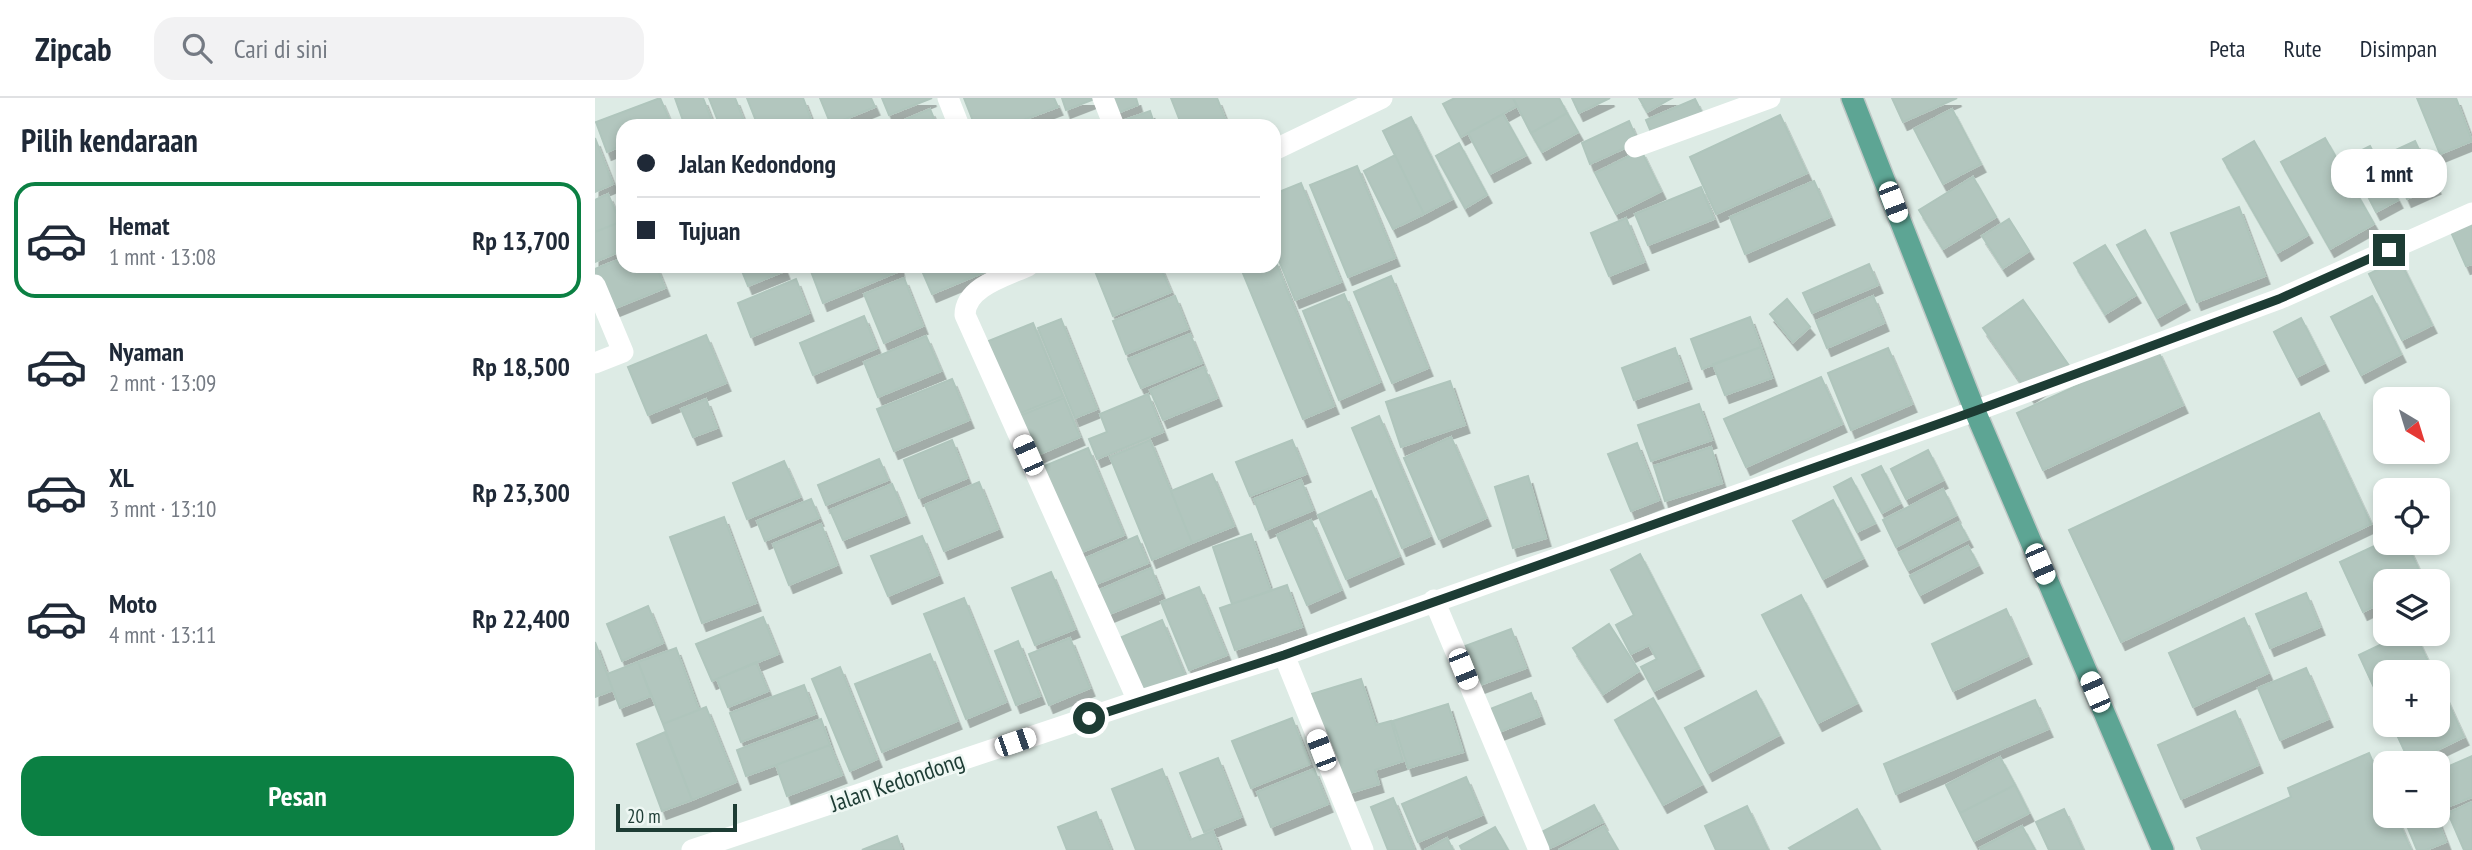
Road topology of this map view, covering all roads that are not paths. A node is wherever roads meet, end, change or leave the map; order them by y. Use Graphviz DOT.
graph roads {
  1 [pos="947,98"];
  2 [pos="1103,98"];
  3 [pos="1381,98"];
  4 [pos="1770,98"];
  5 [pos="1852,98"];
  6 [pos="956,119"];
  7 [pos="1111,119"];
  8 [pos="1281,147"];
  9 [pos="1635,147"];
  10 [pos="2472,213"];
  11 [pos="1012,273"];
  12 [pos="595,285"];
  13 [pos="595,363"];
  14 [pos="1975,411"];
  15 [pos="1434,600"];
  16 [pos="1284,655"];
  17 [pos="1137,701"];
  18 [pos="692,850"];
  19 [pos="1363,850"];
  20 [pos="1539,850"];
  21 [pos="2163,850"];
  1 -- 6 [label="street"];
  2 -- 7 [label="street"];
  3 -- 8 [label="street"];
  4 -- 9 [label="street"];
  5 -- 14 [label="main road"];
  10 -- 14 [label="street, Jalan Kedondong"];
  11 -- 17 [label="street"];
  12 -- 13 [label="street"];
  14 -- 15 [label="street, Jalan Kedondong"];
  14 -- 21 [label="main road"];
  15 -- 16 [label="street, Jalan Kedondong"];
  15 -- 20 [label="street"];
  16 -- 17 [label="street, Jalan Kedondong"];
  16 -- 19 [label="street"];
  17 -- 18 [label="street, Jalan Kedondong"];
}
